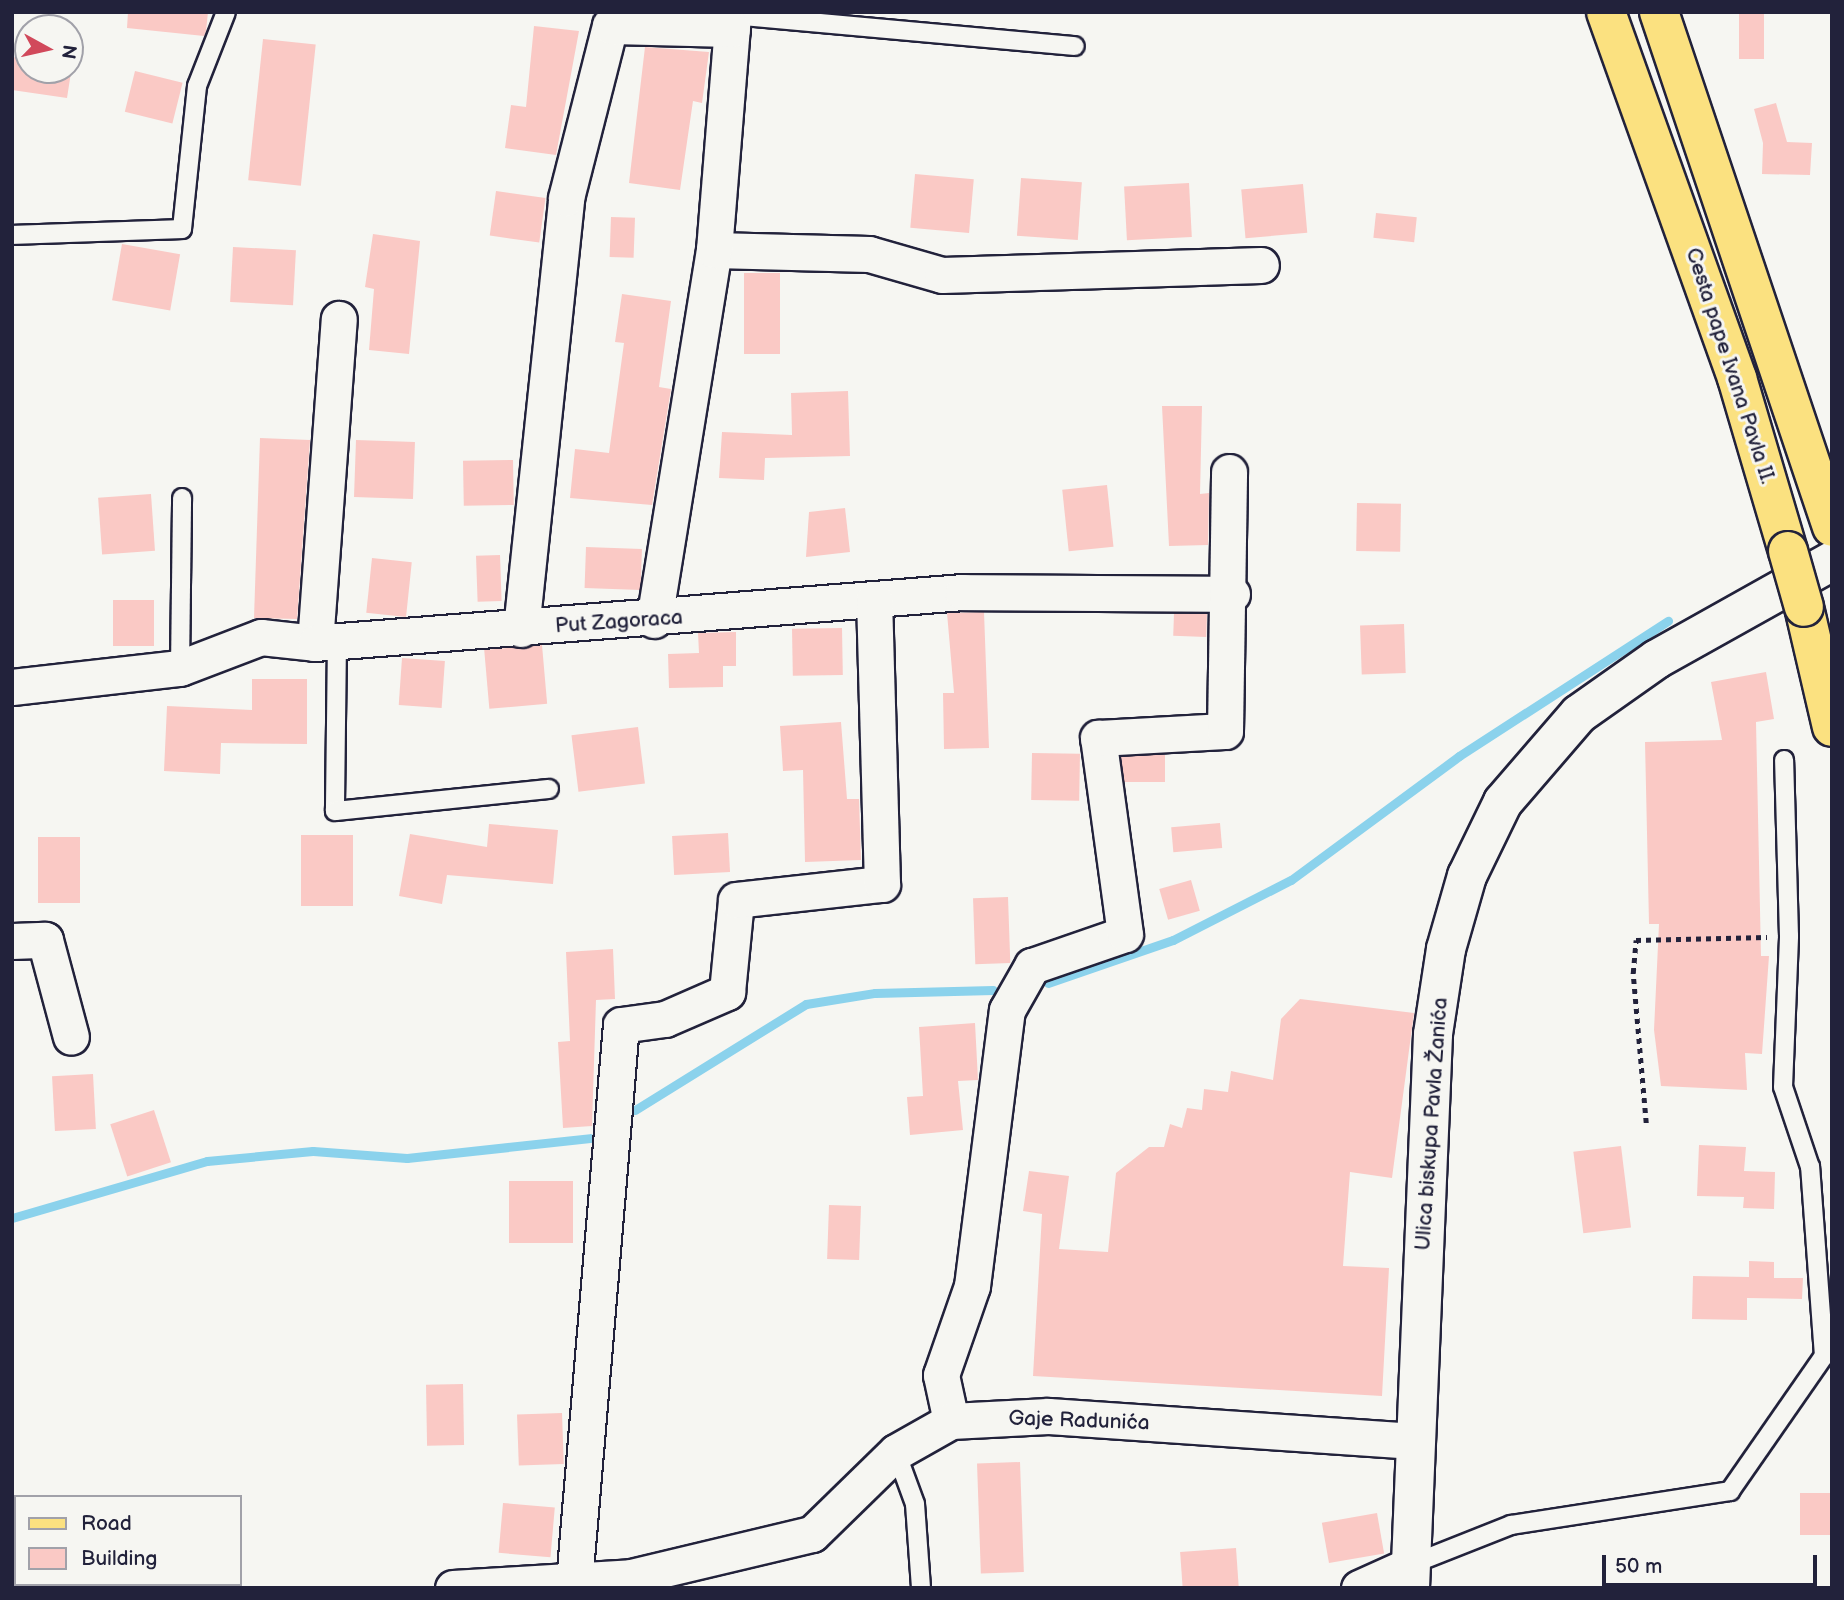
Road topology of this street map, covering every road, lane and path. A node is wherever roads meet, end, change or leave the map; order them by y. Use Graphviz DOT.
graph roads {
  1 [pos="226,12"];
  2 [pos="1606,12"];
  3 [pos="1659,12"];
  4 [pos="732,19"];
  5 [pos="1075,46"];
  6 [pos="12,235"];
  7 [pos="714,250"];
  8 [pos="1261,265"];
  9 [pos="339,319"];
  10 [pos="1229,472"];
  11 [pos="182,498"];
  12 [pos="1832,527"];
  13 [pos="1832,561"];
  14 [pos="1232,593"];
  15 [pos="874,599"];
  16 [pos="1787,602"];
  17 [pos="654,620"];
  18 [pos="521,629"];
  19 [pos="326,642"];
  20 [pos="180,668"];
  21 [pos="12,687"];
  22 [pos="1832,726"];
  23 [pos="1784,760"];
  24 [pos="549,789"];
  25 [pos="1789,936"];
  26 [pos="12,941"];
  27 [pos="71,1037"];
  28 [pos="1646,1123"];
  29 [pos="951,1422"];
  30 [pos="1415,1441"];
  31 [pos="897,1452"];
  32 [pos="1410,1576"];
  33 [pos="574,1582"];
  34 [pos="136,1586"];
  35 [pos="154,1588"];
  36 [pos="453,1588"];
  37 [pos="921,1588"];
  38 [pos="1359,1588"];
  1 -- 6 [label="lane"];
  2 -- 16 [label="main road, Cesta pape Ivana Pavla II., bridge"];
  3 -- 12 [label="main road"];
  4 -- 5 [label="lane"];
  4 -- 7 [label="street"];
  4 -- 18 [label="street"];
  7 -- 8 [label="street"];
  7 -- 17 [label="street"];
  9 -- 19 [label="street"];
  10 -- 14 [label="street"];
  11 -- 20 [label="lane"];
  13 -- 16 [label="street, Ulica biskupa Pavla Žanića"];
  14 -- 15 [label="street, Put Zagoraca"];
  14 -- 29 [label="street"];
  15 -- 17 [label="street, Put Zagoraca"];
  15 -- 33 [label="street"];
  16 -- 22 [label="main road, Cesta pape Ivana Pavla II."];
  16 -- 30 [label="street, Ulica biskupa Pavla Žanića"];
  17 -- 18 [label="street, Put Zagoraca"];
  18 -- 19 [label="street, Put Zagoraca"];
  19 -- 20 [label="street, Put Zagoraca"];
  19 -- 24 [label="lane"];
  20 -- 21 [label="street, Put Zagoraca"];
  23 -- 25 [label="lane"];
  25 -- 28 [label="path"];
  25 -- 32 [label="lane"];
  26 -- 27 [label="street"];
  29 -- 30 [label="street, Gaje Radunića"];
  29 -- 31 [label="street, Gaje Radunića"];
  30 -- 32 [label="street, Ulica biskupa Pavla Žanića"];
  31 -- 33 [label="street, Gaje Radunića"];
  31 -- 37 [label="lane"];
  32 -- 38 [label="street"];
  33 -- 36 [label="street, Gaje Radunića"];
  34 -- 35 [label="street"];
}
